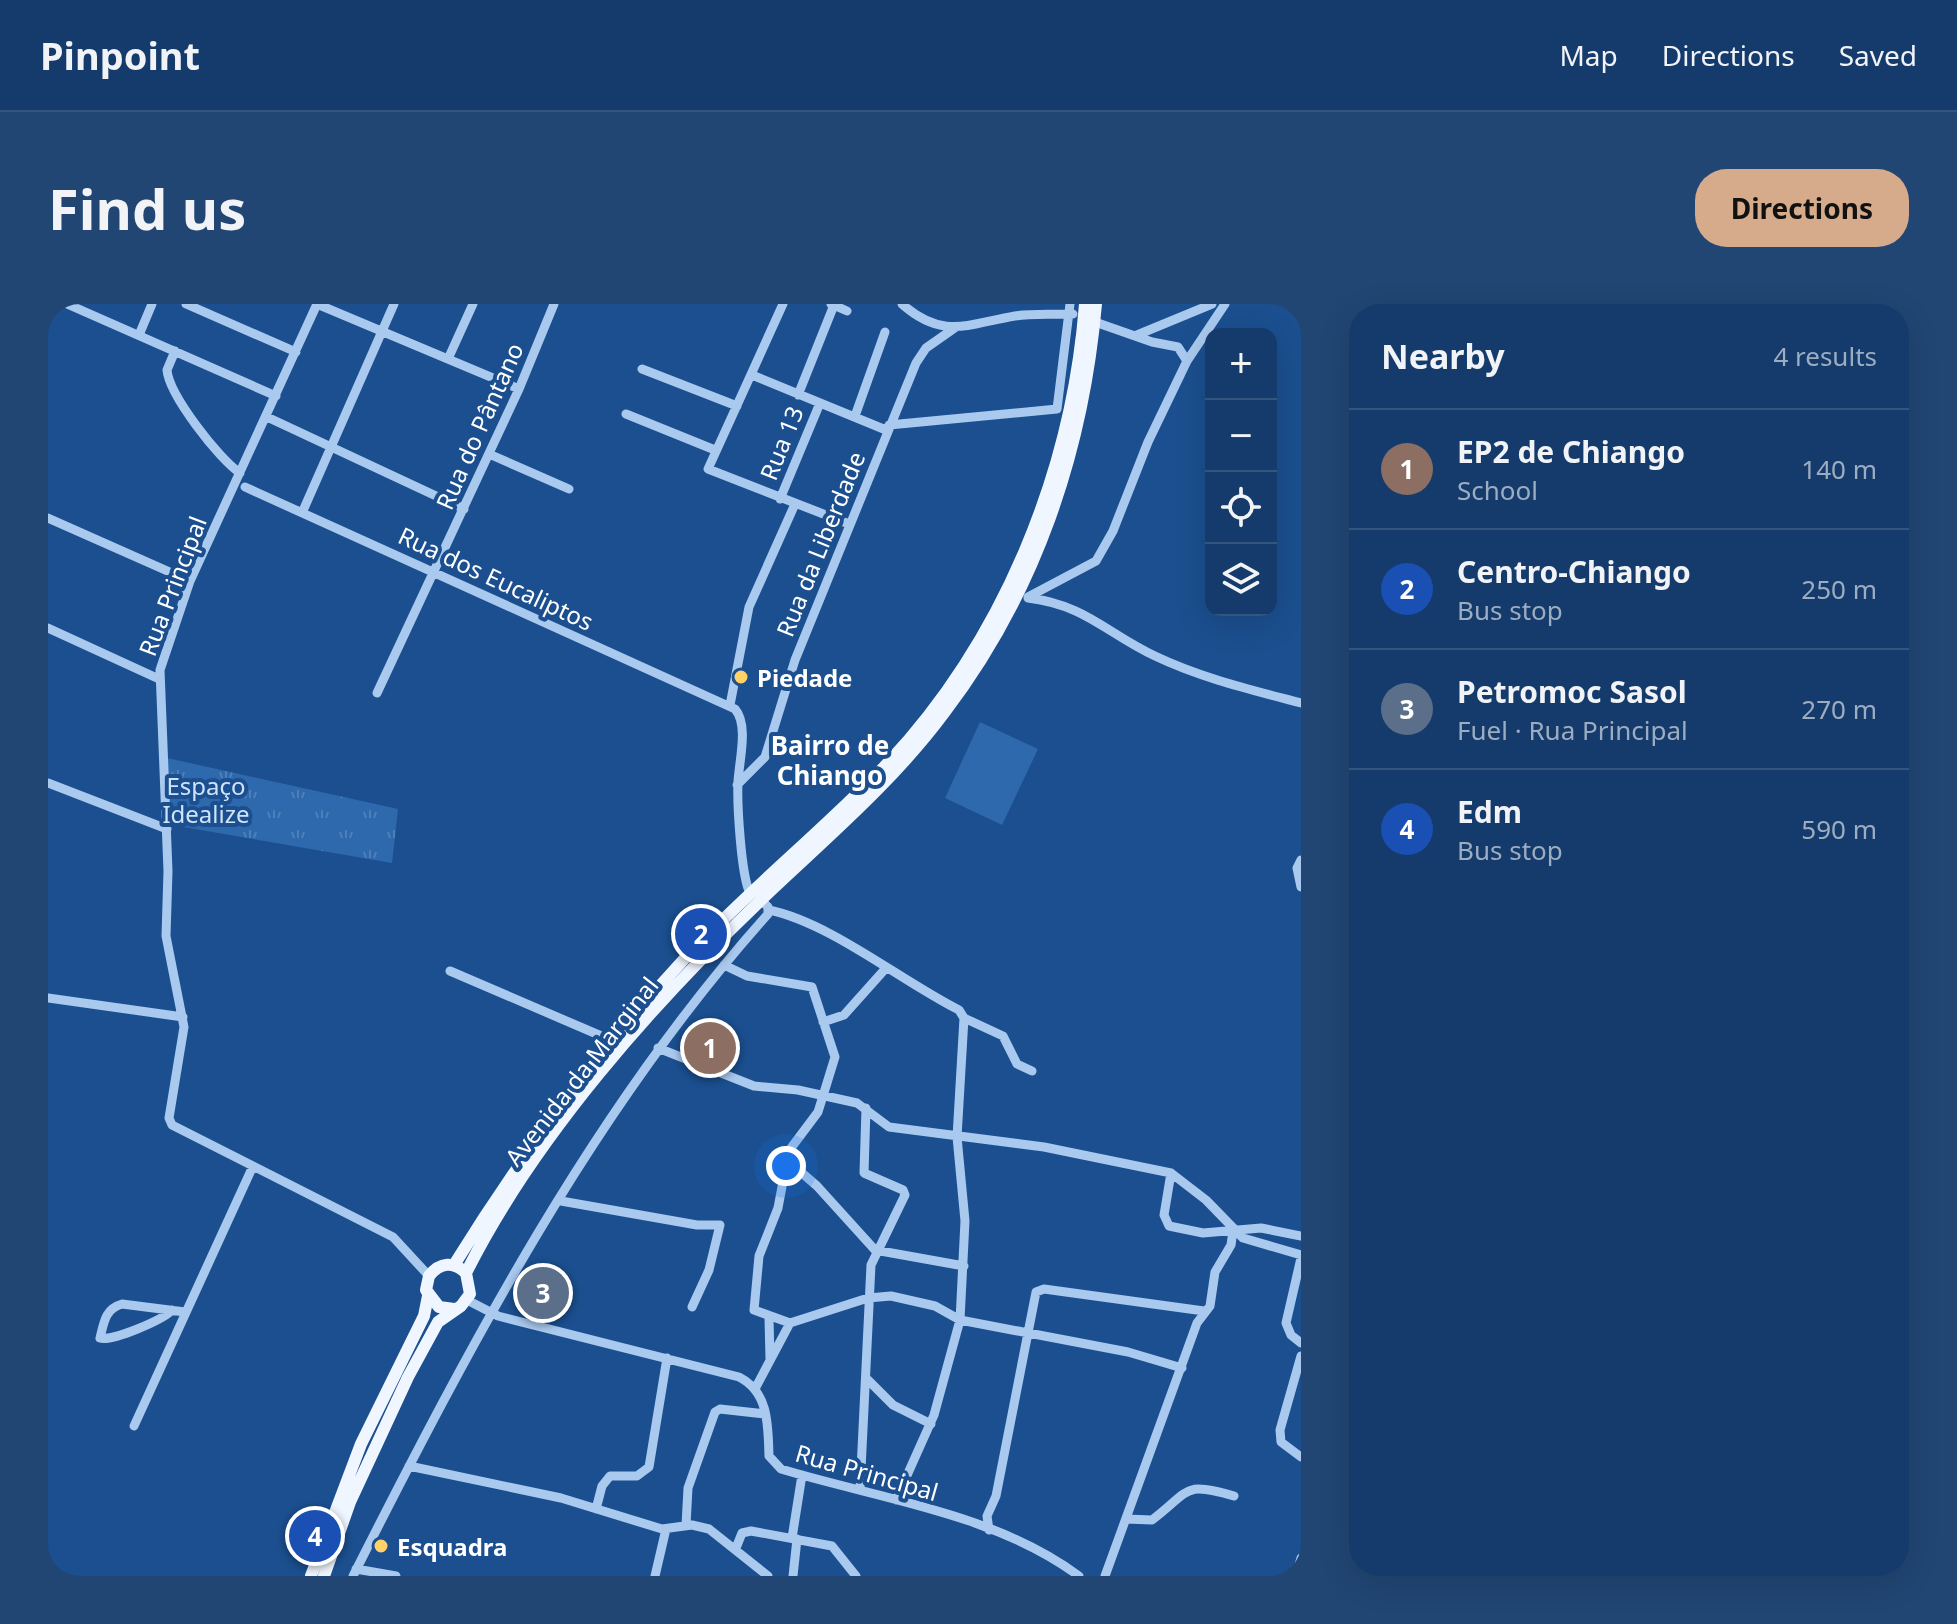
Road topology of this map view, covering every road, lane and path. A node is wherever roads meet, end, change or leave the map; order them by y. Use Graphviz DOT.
graph roads {
  1 [pos="67,304"];
  2 [pos="152,304"];
  3 [pos="186,304"];
  4 [pos="317,304"];
  5 [pos="394,304"];
  6 [pos="473,304"];
  7 [pos="783,304"];
  8 [pos="832,304"];
  9 [pos="902,304"];
  10 [pos="1040,304"];
  11 [pos="1096,304"];
  12 [pos="1212,304"];
  13 [pos="1225,304"];
  14 [pos="551,305"];
  15 [pos="90,308"];
  16 [pos="1070,309"];
  17 [pos="1084,309"];
  18 [pos="847,311"];
  19 [pos="1045,315"];
  20 [pos="1095,322"];
  21 [pos="956,327"];
  22 [pos="381,332"];
  23 [pos="885,332"];
  24 [pos="139,335"];
  25 [pos="1137,335"];
  26 [pos="175,351"];
  27 [pos="296,352"];
  28 [pos="448,359"];
  29 [pos="1187,361"];
  30 [pos="642,369"];
  31 [pos="752,375"];
  32 [pos="519,389"];
  33 [pos="798,395"];
  34 [pos="276,396"];
  35 [pos="820,403"];
  36 [pos="737,406"];
  37 [pos="626,414"];
  38 [pos="855,416"];
  39 [pos="267,417"];
  40 [pos="888,427"];
  41 [pos="331,446"];
  42 [pos="715,450"];
  43 [pos="489,454"];
  44 [pos="239,475"];
  45 [pos="245,487"];
  46 [pos="569,489"];
  47 [pos="231,490"];
  48 [pos="780,499"];
  49 [pos="795,504"];
  50 [pos="464,509"];
  51 [pos="302,513"];
  52 [pos="48,518"];
  53 [pos="845,522"];
  54 [pos="434,571"];
  55 [pos="190,581"];
  56 [pos="1022,596"];
  57 [pos="48,628"];
  58 [pos="159,679"];
  59 [pos="377,693"];
  60 [pos="1301,703"];
  61 [pos="730,705"];
  62 [pos="48,783"];
  63 [pos="737,785"];
  64 [pos="167,829"];
  65 [pos="1301,860"];
  66 [pos="1301,887"];
  67 [pos="760,901"];
  68 [pos="724,965"];
  69 [pos="886,968"];
  70 [pos="450,971"];
  71 [pos="48,998"];
  72 [pos="183,1017"];
  73 [pos="964,1018"];
  74 [pos="823,1022"];
  75 [pos="613,1041"];
  76 [pos="658,1048"];
  77 [pos="1032,1071"];
  78 [pos="823,1095"];
  79 [pos="866,1108"];
  80 [pos="865,1124"];
  81 [pos="889,1127"];
  82 [pos="957,1137"];
  83 [pos="787,1160"];
  84 [pos="253,1166"];
  85 [pos="1171,1173"];
  86 [pos="561,1201"];
  87 [pos="1232,1229"];
  88 [pos="1301,1236"];
  89 [pos="1252,1242"];
  90 [pos="875,1250"];
  91 [pos="1228,1253"];
  92 [pos="1301,1257"];
  93 [pos="454,1265"];
  94 [pos="964,1266"];
  95 [pos="466,1273"];
  96 [pos="429,1276"];
  97 [pos="428,1296"];
  98 [pos="868,1298"];
  99 [pos="467,1300"];
  100 [pos="692,1307"];
  101 [pos="454,1309"];
  102 [pos="172,1310"];
  103 [pos="1204,1311"];
  104 [pos="185,1312"];
  105 [pos="493,1314"];
  106 [pos="769,1318"];
  107 [pos="960,1320"];
  108 [pos="790,1323"];
  109 [pos="1030,1333"];
  110 [pos="1301,1343"];
  111 [pos="1301,1356"];
  112 [pos="667,1358"];
  113 [pos="770,1362"];
  114 [pos="1182,1368"];
  115 [pos="868,1380"];
  116 [pos="756,1387"];
  117 [pos="765,1414"];
  118 [pos="931,1424"];
  119 [pos="134,1426"];
  120 [pos="1301,1457"];
  121 [pos="409,1466"];
  122 [pos="802,1475"];
  123 [pos="860,1490"];
  124 [pos="1234,1496"];
  125 [pos="896,1500"];
  126 [pos="596,1509"];
  127 [pos="1126,1519"];
  128 [pos="686,1525"];
  129 [pos="666,1529"];
  130 [pos="989,1530"];
  131 [pos="794,1539"];
  132 [pos="736,1548"];
  133 [pos="1301,1558"];
  134 [pos="354,1572"];
  135 [pos="311,1576"];
  136 [pos="324,1576"];
  137 [pos="396,1576"];
  138 [pos="655,1576"];
  139 [pos="768,1576"];
  140 [pos="793,1576"];
  141 [pos="856,1576"];
  142 [pos="1079,1576"];
  143 [pos="1105,1576"];
  144 [pos="1296,1576"];
  1 -- 15 [label="street"];
  2 -- 24 [label="street"];
  3 -- 27 [label="street"];
  4 -- 22 [label="street"];
  4 -- 27 [label="street, Rua Principal"];
  5 -- 22 [label="street"];
  6 -- 28 [label="street"];
  7 -- 31 [label="street"];
  8 -- 18 [label="street"];
  8 -- 33 [label="street"];
  9 -- 21 [label="street"];
  10 -- 19 [label="street"];
  11 -- 20 [label="main road, Avenida da Marginal"];
  12 -- 25 [label="street"];
  13 -- 29 [label="street"];
  14 -- 32 [label="street, Rua do Pântano"];
  15 -- 24 [label="street"];
  16 -- 17 [label="street"];
  16 -- 19 [label="street"];
  16 -- 40 [label="street"];
  17 -- 67 [label="main road, Avenida da Marginal"];
  19 -- 21 [label="street"];
  20 -- 25 [label="street"];
  20 -- 56 [label="main road, Avenida da Marginal"];
  21 -- 40 [label="street, Rua da Liberdade"];
  22 -- 28 [label="street"];
  22 -- 41 [label="street"];
  23 -- 38 [label="street"];
  24 -- 26 [label="street"];
  25 -- 29 [label="street"];
  26 -- 34 [label="street"];
  26 -- 44 [label="street"];
  27 -- 34 [label="street, Rua Principal"];
  28 -- 32 [label="street"];
  29 -- 56 [label="street"];
  30 -- 36 [label="street"];
  31 -- 33 [label="street"];
  31 -- 36 [label="street"];
  32 -- 43 [label="street, Rua do Pântano"];
  33 -- 35 [label="street"];
  34 -- 39 [label="street, Rua Principal"];
  35 -- 38 [label="street"];
  35 -- 48 [label="street, Rua 13"];
  36 -- 42 [label="street"];
  37 -- 42 [label="street"];
  38 -- 40 [label="street"];
  39 -- 41 [label="street"];
  39 -- 44 [label="street, Rua Principal"];
  40 -- 53 [label="street, Rua da Liberdade"];
  41 -- 50 [label="street"];
  41 -- 51 [label="street"];
  42 -- 48 [label="street"];
  43 -- 46 [label="street"];
  43 -- 50 [label="street, Rua do Pântano"];
  44 -- 45 [label="street"];
  44 -- 47 [label="street, Rua Principal"];
  45 -- 47 [label="street"];
  45 -- 51 [label="street, Rua dos Eucaliptos"];
  47 -- 55 [label="street, Rua Principal"];
  48 -- 49 [label="street"];
  49 -- 53 [label="street"];
  49 -- 61 [label="street"];
  50 -- 54 [label="street, Rua do Pântano"];
  51 -- 54 [label="street, Rua dos Eucaliptos"];
  52 -- 55 [label="street"];
  53 -- 63 [label="street, Rua da Liberdade"];
  54 -- 59 [label="street, Rua do Pântano"];
  54 -- 61 [label="street, Rua dos Eucaliptos"];
  55 -- 58 [label="street, Rua Principal"];
  56 -- 60 [label="street"];
  56 -- 67 [label="main road, Avenida da Marginal"];
  57 -- 58 [label="street"];
  58 -- 64 [label="street, Rua Principal"];
  61 -- 63 [label="street"];
  62 -- 64 [label="street"];
  63 -- 67 [label="street"];
  64 -- 72 [label="street, Rua Principal"];
  65 -- 66 [label="street"];
  67 -- 68 [label="street"];
  67 -- 69 [label="street"];
  67 -- 75 [label="main road, Avenida da Marginal"];
  67 -- 95 [label="main road, Avenida da Marginal"];
  68 -- 74 [label="street"];
  68 -- 76 [label="street"];
  69 -- 73 [label="street"];
  69 -- 74 [label="street"];
  70 -- 75 [label="street"];
  71 -- 72 [label="street"];
  72 -- 84 [label="street, Rua Principal"];
  73 -- 77 [label="street"];
  73 -- 82 [label="street"];
  74 -- 78 [label="street"];
  75 -- 93 [label="main road, Avenida da Marginal"];
  76 -- 78 [label="street"];
  76 -- 86 [label="street"];
  78 -- 79 [label="street"];
  78 -- 83 [label="street"];
  79 -- 80 [label="street"];
  79 -- 81 [label="street"];
  80 -- 81 [label="street"];
  80 -- 90 [label="street"];
  81 -- 82 [label="street"];
  82 -- 85 [label="street"];
  82 -- 94 [label="street"];
  83 -- 90 [label="street"];
  83 -- 106 [label="street"];
  84 -- 96 [label="street, Rua Principal"];
  84 -- 104 [label="street"];
  85 -- 87 [label="street"];
  85 -- 87 [label="street"];
  86 -- 100 [label="street"];
  86 -- 105 [label="street"];
  87 -- 88 [label="street"];
  87 -- 89 [label="street"];
  87 -- 91 [label="street"];
  89 -- 91 [label="street"];
  89 -- 92 [label="street"];
  90 -- 94 [label="street"];
  90 -- 98 [label="street"];
  91 -- 103 [label="street"];
  92 -- 110 [label="street"];
  93 -- 95 [label="main road"];
  93 -- 96 [label="main road"];
  94 -- 107 [label="street"];
  95 -- 99 [label="main road"];
  96 -- 97 [label="main road"];
  97 -- 101 [label="main road"];
  97 -- 135 [label="main road"];
  98 -- 107 [label="street"];
  98 -- 108 [label="street"];
  98 -- 115 [label="street"];
  99 -- 101 [label="main road"];
  99 -- 105 [label="street"];
  101 -- 136 [label="main road"];
  102 -- 102 [label="street"];
  102 -- 104 [label="street"];
  103 -- 109 [label="street"];
  103 -- 114 [label="street"];
  104 -- 119 [label="street"];
  105 -- 112 [label="street"];
  105 -- 121 [label="street"];
  106 -- 108 [label="street"];
  106 -- 113 [label="street"];
  107 -- 109 [label="street"];
  107 -- 118 [label="street"];
  108 -- 113 [label="street"];
  109 -- 114 [label="street"];
  109 -- 130 [label="street"];
  111 -- 120 [label="street"];
  112 -- 116 [label="street"];
  112 -- 126 [label="street"];
  113 -- 116 [label="street"];
  114 -- 127 [label="street"];
  115 -- 118 [label="street"];
  115 -- 123 [label="street"];
  116 -- 117 [label="street, Rua Principal"];
  117 -- 122 [label="street, Rua Principal"];
  117 -- 128 [label="street"];
  118 -- 125 [label="street"];
  121 -- 126 [label="street"];
  121 -- 134 [label="street"];
  122 -- 123 [label="street, Rua Principal"];
  122 -- 131 [label="street"];
  123 -- 125 [label="street, Rua Principal"];
  124 -- 127 [label="street"];
  125 -- 130 [label="street, Rua Principal"];
  126 -- 129 [label="street"];
  127 -- 143 [label="street"];
  128 -- 129 [label="street"];
  128 -- 132 [label="street"];
  129 -- 138 [label="street"];
  130 -- 142 [label="street, Rua Principal"];
  131 -- 132 [label="street"];
  131 -- 140 [label="street"];
  131 -- 141 [label="street"];
  132 -- 139 [label="street"];
  133 -- 144 [label="street"];
  134 -- 137 [label="street"];
}
